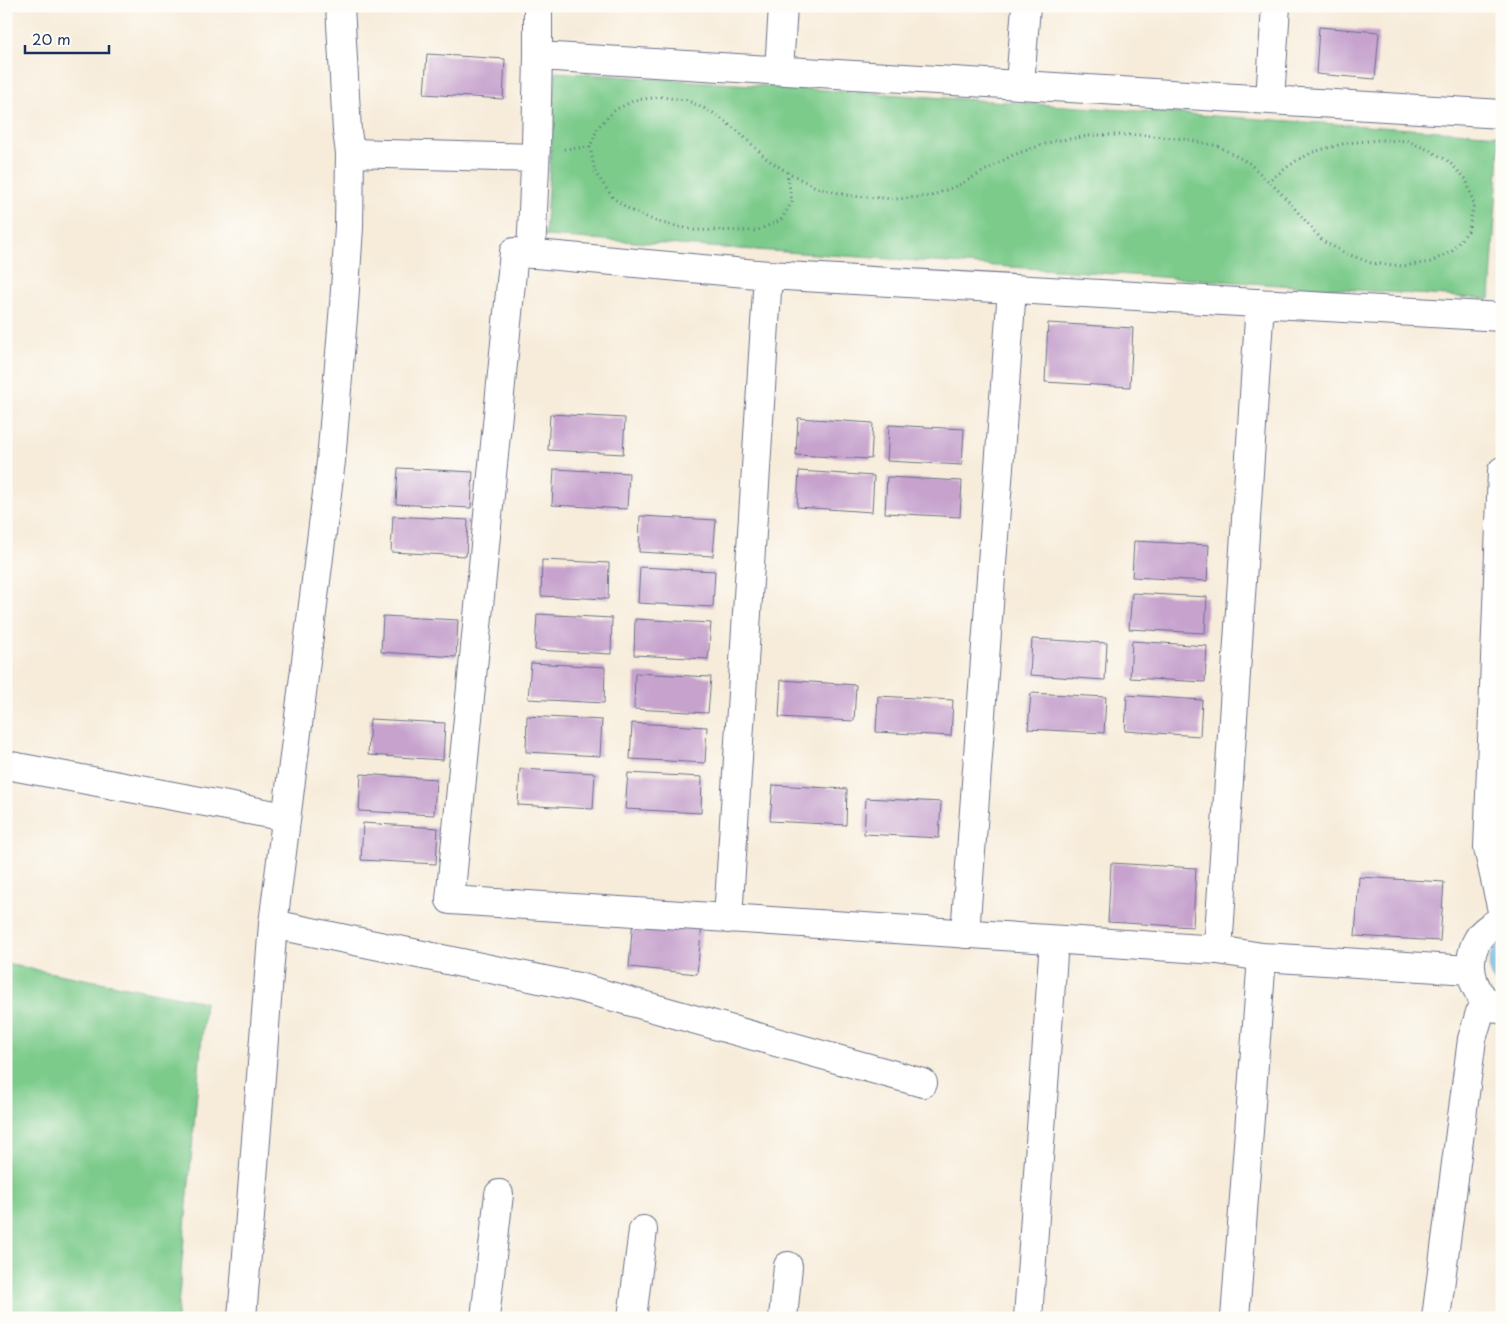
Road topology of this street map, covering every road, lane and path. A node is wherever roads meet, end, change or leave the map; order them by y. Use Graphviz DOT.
graph roads {
  1 [pos="340,6"];
  2 [pos="538,6"];
  3 [pos="783,6"];
  4 [pos="1026,6"];
  5 [pos="1276,6"];
  6 [pos="538,56"];
  7 [pos="779,70"];
  8 [pos="1020,84"];
  9 [pos="1270,100"];
  10 [pos="1502,114"];
  11 [pos="350,153"];
  12 [pos="535,158"];
  13 [pos="787,172"];
  14 [pos="1268,181"];
  15 [pos="530,254"];
  16 [pos="768,275"];
  17 [pos="1012,289"];
  18 [pos="1260,303"];
  19 [pos="1502,317"];
  20 [pos="1502,471"];
  21 [pos="6,765"];
  22 [pos="286,817"];
  23 [pos="1502,911"];
  24 [pos="728,919"];
  25 [pos="1502,920"];
  26 [pos="273,924"];
  27 [pos="965,934"];
  28 [pos="1054,940"];
  29 [pos="1218,950"];
  30 [pos="1262,957"];
  31 [pos="1470,970"];
  32 [pos="1493,1004"];
  33 [pos="924,1083"];
  34 [pos="499,1194"];
  35 [pos="643,1230"];
  36 [pos="788,1266"];
  37 [pos="242,1318"];
  38 [pos="484,1318"];
  39 [pos="632,1318"];
  40 [pos="782,1318"];
  41 [pos="1028,1318"];
  42 [pos="1235,1318"];
  43 [pos="1436,1318"];
  1 -- 11 [label="street"];
  2 -- 6 [label="street"];
  3 -- 7 [label="street"];
  4 -- 8 [label="street"];
  5 -- 9 [label="street"];
  6 -- 7 [label="street"];
  6 -- 12 [label="street"];
  7 -- 8 [label="street"];
  8 -- 9 [label="street"];
  9 -- 10 [label="street"];
  11 -- 12 [label="street"];
  11 -- 22 [label="street"];
  12 -- 15 [label="street"];
  13 -- 13 [label="path"];
  13 -- 14 [label="path"];
  14 -- 14 [label="path"];
  15 -- 16 [label="street"];
  15 -- 24 [label="street"];
  16 -- 17 [label="street"];
  16 -- 24 [label="street"];
  17 -- 18 [label="street"];
  17 -- 27 [label="street"];
  18 -- 19 [label="street"];
  18 -- 29 [label="street"];
  20 -- 23 [label="street"];
  21 -- 22 [label="street"];
  22 -- 26 [label="street"];
  24 -- 27 [label="street"];
  25 -- 31 [label="street"];
  26 -- 33 [label="street"];
  26 -- 37 [label="street"];
  27 -- 28 [label="street"];
  28 -- 29 [label="street"];
  28 -- 41 [label="street"];
  29 -- 30 [label="street"];
  30 -- 31 [label="street"];
  30 -- 42 [label="street"];
  31 -- 32 [label="street"];
  32 -- 43 [label="street"];
  34 -- 38 [label="street"];
  35 -- 39 [label="street"];
  36 -- 40 [label="street"];
}
